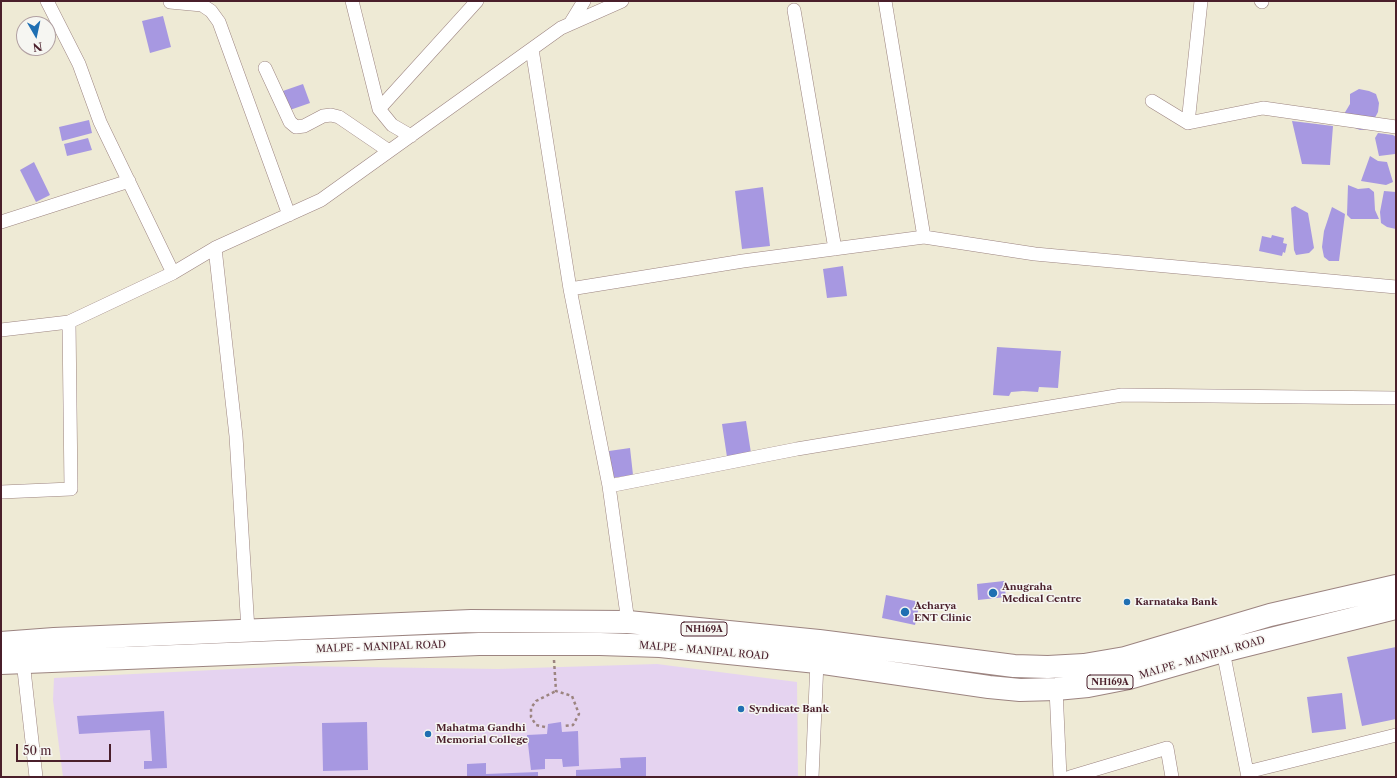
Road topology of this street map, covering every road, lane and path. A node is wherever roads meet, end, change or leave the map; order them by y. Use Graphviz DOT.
graph roads {
  1 [pos="47,1"];
  2 [pos="352,1"];
  3 [pos="477,1"];
  4 [pos="584,1"];
  5 [pos="622,1"];
  6 [pos="886,1"];
  7 [pos="1201,1"];
  8 [pos="170,2"];
  9 [pos="794,10"];
  10 [pos="570,24"];
  11 [pos="532,49"];
  12 [pos="265,68"];
  13 [pos="1152,102"];
  14 [pos="379,109"];
  15 [pos="1188,123"];
  16 [pos="1396,127"];
  17 [pos="411,136"];
  18 [pos="389,151"];
  19 [pos="129,181"];
  20 [pos="289,215"];
  21 [pos="1,222"];
  22 [pos="924,237"];
  23 [pos="215,248"];
  24 [pos="835,249"];
  25 [pos="173,273"];
  26 [pos="1396,287"];
  27 [pos="570,289"];
  28 [pos="69,322"];
  29 [pos="1,330"];
  30 [pos="1396,398"];
  31 [pos="609,486"];
  32 [pos="1,492"];
  33 [pos="1396,586"];
  34 [pos="1396,608"];
  35 [pos="1270,615"];
  36 [pos="628,622"];
  37 [pos="317,627"];
  38 [pos="248,630"];
  39 [pos="1275,637"];
  40 [pos="1,643"];
  41 [pos="553,643"];
  42 [pos="318,650"];
  43 [pos="1223,651"];
  44 [pos="23,661"];
  45 [pos="816,662"];
  46 [pos="1,663"];
  47 [pos="1056,689"];
  48 [pos="556,691"];
  49 [pos="563,726"];
  50 [pos="545,727"];
  51 [pos="1396,735"];
  52 [pos="1097,773"];
  53 [pos="1247,774"];
  54 [pos="36,777"];
  55 [pos="812,777"];
  56 [pos="1060,777"];
  57 [pos="1070,777"];
  58 [pos="1172,777"];
  1 -- 19 [label="street"];
  2 -- 14 [label="street"];
  3 -- 14 [label="street"];
  4 -- 10 [label="street"];
  5 -- 10 [label="street"];
  6 -- 22 [label="street"];
  7 -- 15 [label="street"];
  8 -- 20 [label="street"];
  9 -- 24 [label="street"];
  10 -- 11 [label="street"];
  11 -- 17 [label="street"];
  11 -- 27 [label="street"];
  12 -- 18 [label="street"];
  13 -- 15 [label="street"];
  14 -- 17 [label="street"];
  15 -- 16 [label="street"];
  17 -- 18 [label="street"];
  18 -- 20 [label="street"];
  19 -- 21 [label="street"];
  19 -- 25 [label="street"];
  20 -- 23 [label="street"];
  22 -- 24 [label="street"];
  22 -- 26 [label="street"];
  23 -- 25 [label="street"];
  23 -- 38 [label="street"];
  24 -- 27 [label="street"];
  25 -- 28 [label="street"];
  27 -- 31 [label="street"];
  28 -- 29 [label="street"];
  28 -- 32 [label="street"];
  30 -- 31 [label="street"];
  31 -- 36 [label="street"];
  33 -- 35 [label="highway, NH169A"];
  34 -- 39 [label="highway, MALPE - MANIPAL ROAD / NH169A"];
  35 -- 36 [label="highway, NH169A"];
  35 -- 39 [label="highway"];
  36 -- 37 [label="highway, NH169A"];
  37 -- 38 [label="highway, NH169A"];
  37 -- 42 [label="street"];
  38 -- 40 [label="highway, NH169A"];
  39 -- 43 [label="highway, MALPE - MANIPAL ROAD / NH169A"];
  41 -- 42 [label="highway, MALPE - MANIPAL ROAD / NH169A"];
  41 -- 45 [label="highway, MALPE - MANIPAL ROAD / NH169A"];
  41 -- 48 [label="path"];
  42 -- 44 [label="highway, MALPE - MANIPAL ROAD / NH169A"];
  43 -- 47 [label="highway, MALPE - MANIPAL ROAD / NH169A"];
  43 -- 53 [label="street"];
  44 -- 46 [label="highway, MALPE - MANIPAL ROAD / NH169A"];
  44 -- 54 [label="street"];
  45 -- 47 [label="highway, MALPE - MANIPAL ROAD / NH169A"];
  45 -- 55 [label="street"];
  47 -- 56 [label="street"];
  48 -- 49 [label="path"];
  48 -- 50 [label="path"];
  51 -- 53 [label="street"];
  52 -- 57 [label="street"];
  52 -- 58 [label="street"];
}
